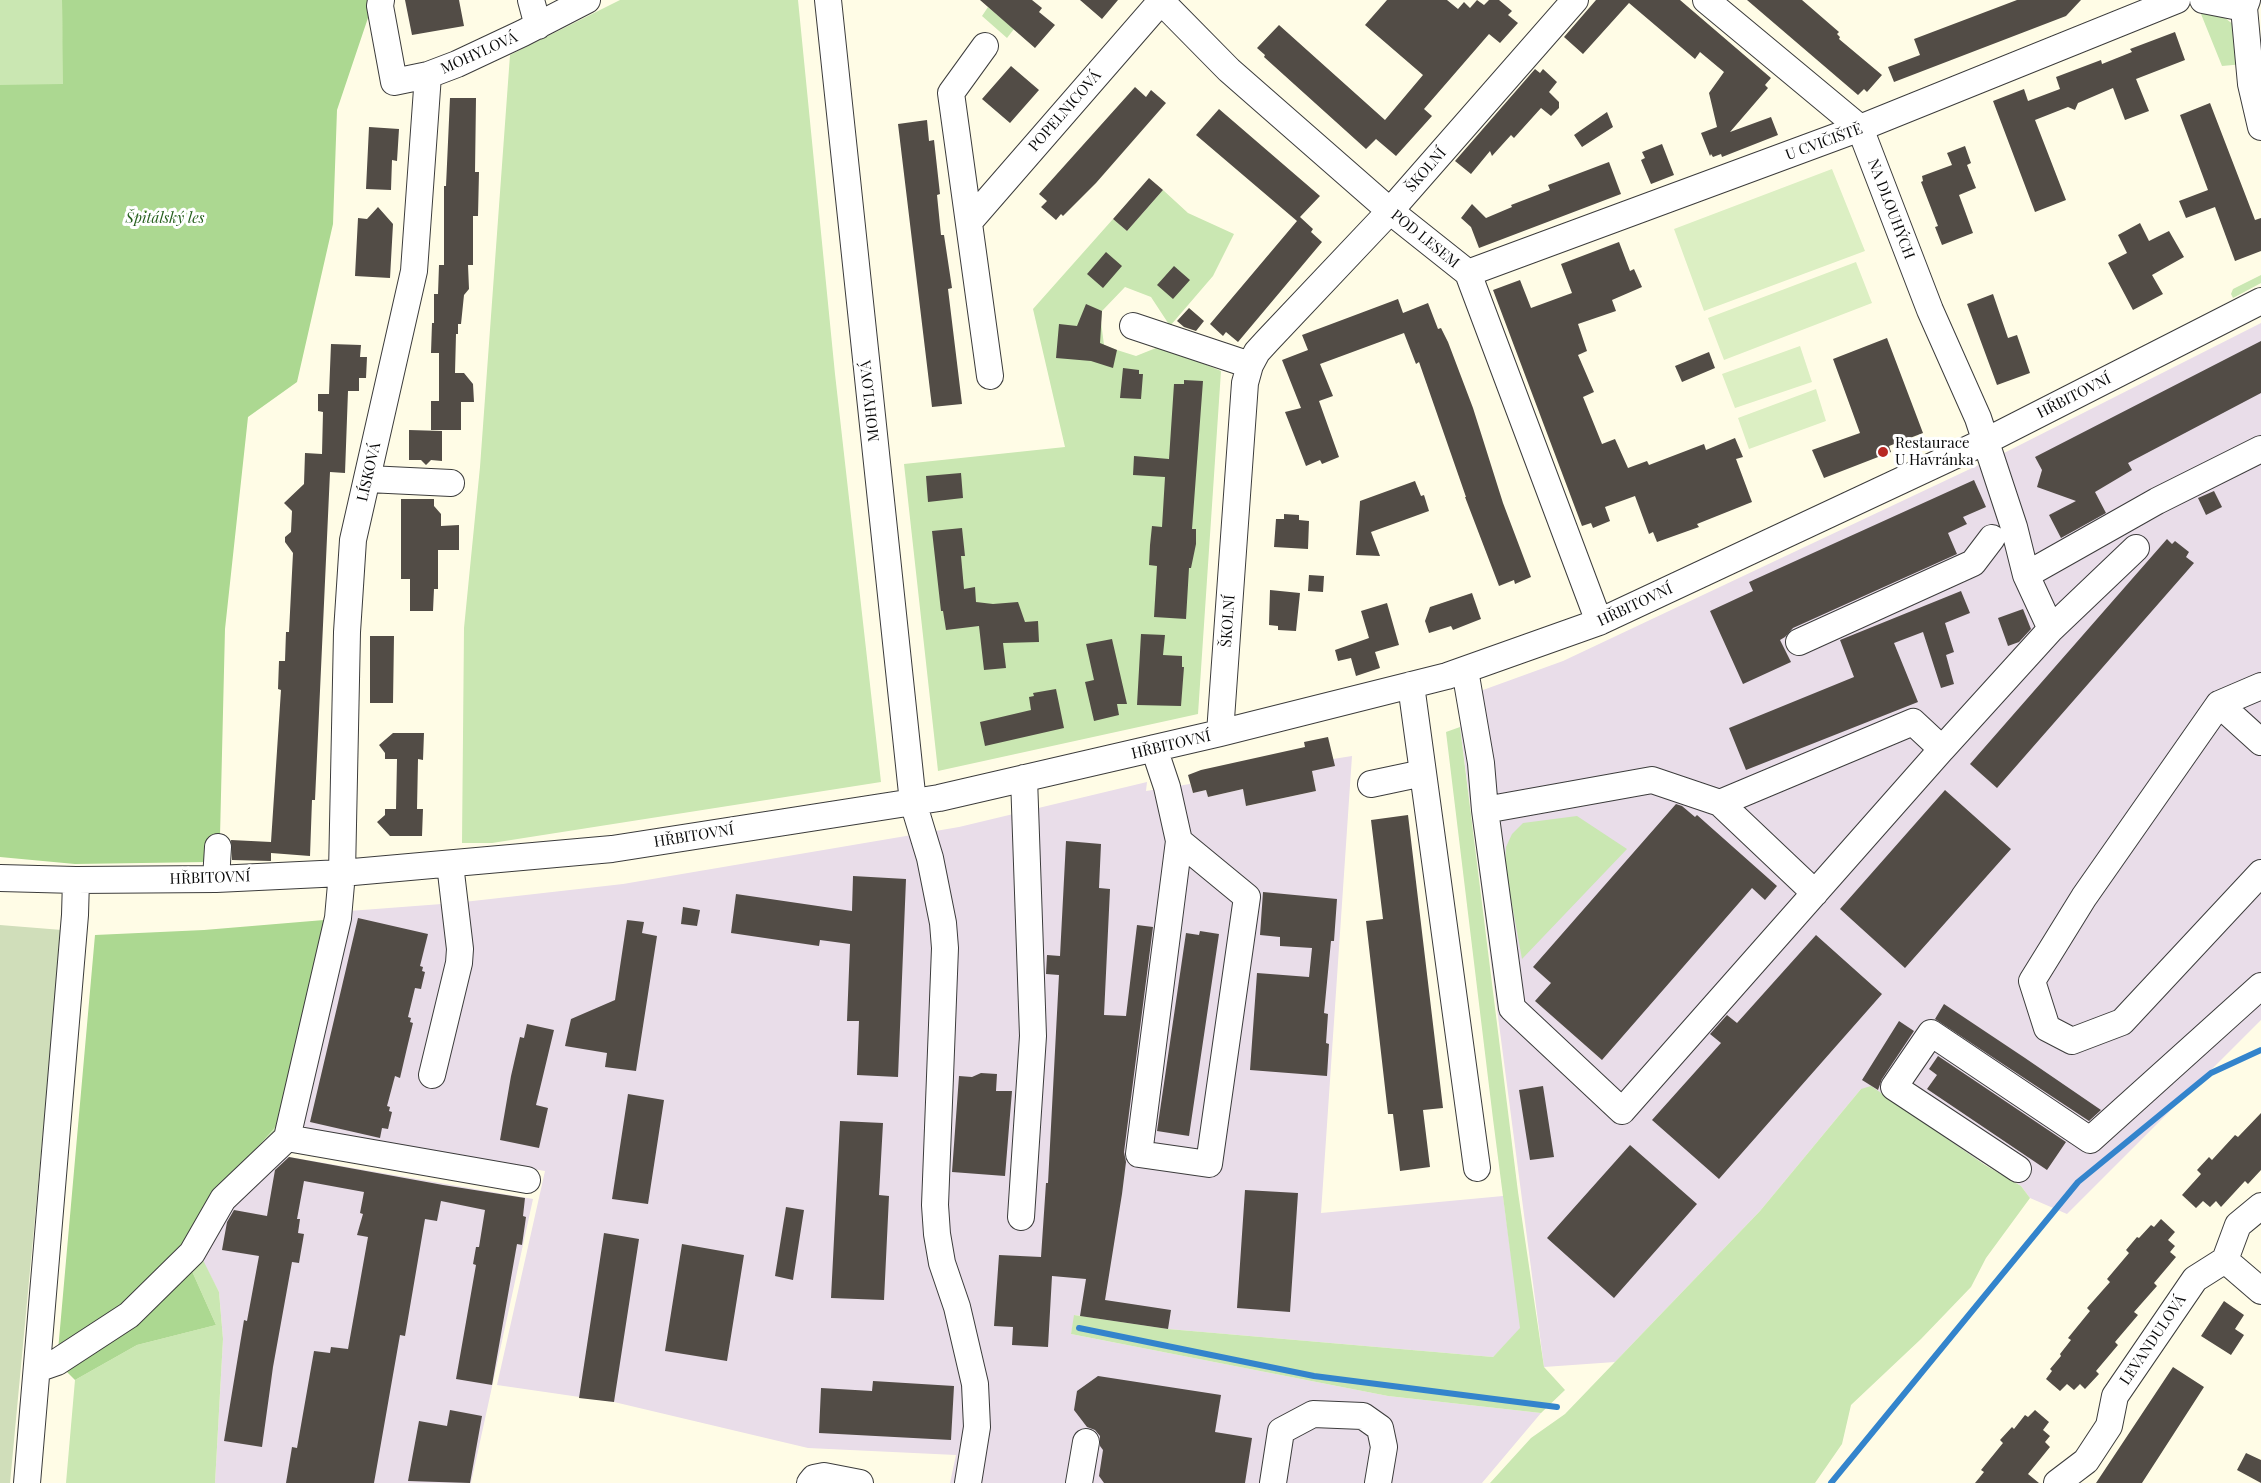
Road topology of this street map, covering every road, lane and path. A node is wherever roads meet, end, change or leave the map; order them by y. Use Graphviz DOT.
graph roads {
  1 [pos="381,0"];
  2 [pos="531,0"];
  3 [pos="587,0"];
  4 [pos="828,0"];
  5 [pos="1575,0"];
  6 [pos="1706,0"];
  7 [pos="2177,0"];
  8 [pos="2203,0"];
  9 [pos="1161,1"];
  10 [pos="2246,4"];
  11 [pos="538,26"];
  12 [pos="985,46"];
  13 [pos="428,75"];
  14 [pos="2261,127"];
  15 [pos="1860,128"];
  16 [pos="1390,210"];
  17 [pos="969,222"];
  18 [pos="1468,273"];
  19 [pos="2261,301"];
  20 [pos="1133,326"];
  21 [pos="1250,365"];
  22 [pos="990,376"];
  23 [pos="1986,441"];
  24 [pos="2261,449"];
  25 [pos="368,479"];
  26 [pos="452,483"];
  27 [pos="1992,538"];
  28 [pos="2136,548"];
  29 [pos="2026,575"];
  30 [pos="1599,622"];
  31 [pos="2051,630"];
  32 [pos="1799,642"];
  33 [pos="1465,670"];
  34 [pos="1411,685"];
  35 [pos="2261,686"];
  36 [pos="2219,705"];
  37 [pos="1220,733"];
  38 [pos="2261,742"];
  39 [pos="1154,748"];
  40 [pos="1942,749"];
  41 [pos="1423,773"];
  42 [pos="1024,778"];
  43 [pos="1371,784"];
  44 [pos="913,802"];
  45 [pos="1720,803"];
  46 [pos="1485,810"];
  47 [pos="1179,841"];
  48 [pos="218,847"];
  49 [pos="450,864"];
  50 [pos="342,873"];
  51 [pos="2261,873"];
  52 [pos="0,878"];
  53 [pos="216,879"];
  54 [pos="76,880"];
  55 [pos="1815,893"];
  56 [pos="2261,986"];
  57 [pos="432,1075"];
  58 [pos="287,1138"];
  59 [pos="1477,1168"];
  60 [pos="2018,1169"];
  61 [pos="527,1180"];
  62 [pos="2261,1206"];
  63 [pos="1021,1217"];
  64 [pos="2225,1260"];
  65 [pos="2261,1291"];
  66 [pos="38,1369"];
  67 [pos="1086,1442"];
  68 [pos="27,1483"];
  69 [pos="810,1483"];
  70 [pos="860,1483"];
  71 [pos="968,1483"];
  72 [pos="1079,1483"];
  73 [pos="1273,1483"];
  74 [pos="1378,1483"];
  75 [pos="2057,1483"];
  1 -- 13 [label="street, MOHYLOVÁ"];
  2 -- 11 [label="street"];
  3 -- 11 [label="street, MOHYLOVÁ"];
  4 -- 44 [label="street, MOHYLOVÁ"];
  5 -- 16 [label="street, ŠKOLNÍ"];
  6 -- 15 [label="street, NA DLOUHÝCH"];
  7 -- 15 [label="street, U CVIČIŠTĚ"];
  8 -- 10 [label="street"];
  9 -- 16 [label="street, POD LESEM"];
  9 -- 17 [label="street, POPELNICOVÁ"];
  10 -- 14 [label="street"];
  11 -- 13 [label="street, MOHYLOVÁ"];
  12 -- 17 [label="street"];
  13 -- 25 [label="street, LÍSKOVÁ"];
  15 -- 18 [label="street, U CVIČIŠTĚ"];
  15 -- 23 [label="street, NA DLOUHÝCH"];
  16 -- 18 [label="street, POD LESEM"];
  16 -- 21 [label="street, ŠKOLNÍ"];
  17 -- 22 [label="street"];
  18 -- 30 [label="street, POD LESEM"];
  19 -- 23 [label="street, HŘBITOVNÍ"];
  20 -- 21 [label="street"];
  21 -- 37 [label="street, ŠKOLNÍ"];
  23 -- 29 [label="street, NA DLOUHÝCH"];
  23 -- 30 [label="street, HŘBITOVNÍ"];
  24 -- 29 [label="street"];
  25 -- 26 [label="street"];
  25 -- 50 [label="street, LÍSKOVÁ"];
  27 -- 32 [label="street"];
  28 -- 31 [label="street"];
  29 -- 31 [label="street, NA DLOUHÝCH"];
  30 -- 33 [label="street, HŘBITOVNÍ"];
  31 -- 40 [label="street"];
  33 -- 34 [label="street, HŘBITOVNÍ"];
  33 -- 46 [label="street"];
  34 -- 37 [label="street, HŘBITOVNÍ"];
  34 -- 41 [label="street"];
  35 -- 36 [label="street"];
  36 -- 38 [label="street"];
  36 -- 51 [label="street"];
  37 -- 39 [label="street, HŘBITOVNÍ"];
  39 -- 42 [label="street, HŘBITOVNÍ"];
  39 -- 47 [label="street"];
  40 -- 45 [label="street"];
  40 -- 55 [label="street"];
  41 -- 43 [label="street"];
  41 -- 59 [label="street"];
  42 -- 44 [label="street, HŘBITOVNÍ"];
  42 -- 63 [label="street"];
  44 -- 49 [label="street, HŘBITOVNÍ"];
  44 -- 71 [label="street, MOHYLOVÁ"];
  45 -- 46 [label="street"];
  45 -- 55 [label="street"];
  46 -- 55 [label="street"];
  47 -- 47 [label="street"];
  48 -- 53 [label="street"];
  49 -- 50 [label="street, HŘBITOVNÍ"];
  49 -- 57 [label="street"];
  50 -- 53 [label="street, HŘBITOVNÍ"];
  50 -- 58 [label="street, LÍSKOVÁ"];
  52 -- 54 [label="street, HŘBITOVNÍ"];
  53 -- 54 [label="street, HŘBITOVNÍ"];
  54 -- 66 [label="street"];
  56 -- 60 [label="street"];
  58 -- 61 [label="street"];
  58 -- 66 [label="street"];
  62 -- 64 [label="street"];
  64 -- 65 [label="street"];
  64 -- 75 [label="street, LEVANDULOVÁ"];
  66 -- 68 [label="street"];
  67 -- 72 [label="street"];
  69 -- 70 [label="street"];
  73 -- 74 [label="street"];
}
